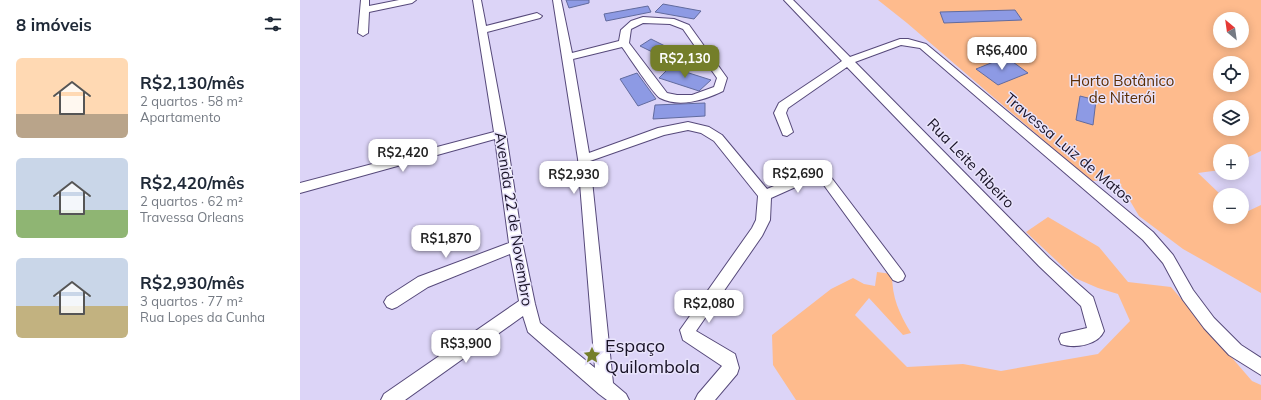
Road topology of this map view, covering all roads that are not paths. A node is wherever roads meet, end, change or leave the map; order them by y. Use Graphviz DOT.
graph roads {
  1 [pos="412,0"];
  2 [pos="477,0"];
  3 [pos="557,0"];
  4 [pos="788,0"];
  5 [pos="365,5"];
  6 [pos="537,16"];
  7 [pos="482,30"];
  8 [pos="363,32"];
  9 [pos="624,43"];
  10 [pos="568,57"];
  11 [pos="849,62"];
  12 [pos="787,132"];
  13 [pos="500,134"];
  14 [pos="584,159"];
  15 [pos="300,188"];
  16 [pos="765,195"];
  17 [pos="516,246"];
  18 [pos="898,276"];
  19 [pos="392,302"];
  20 [pos="527,304"];
  21 [pos="1067,338"];
  22 [pos="1261,367"];
  23 [pos="605,388"];
  24 [pos="390,400"];
  25 [pos="620,400"];
  26 [pos="704,400"];
  1 -- 5 [label="street"];
  2 -- 7 [label="street, Avenida 22 de Novembro"];
  3 -- 10 [label="street"];
  4 -- 11 [label="street, Rua Leite Ribeiro"];
  5 -- 8 [label="street"];
  6 -- 7 [label="street"];
  7 -- 13 [label="street, Avenida 22 de Novembro"];
  9 -- 9 [label="street"];
  9 -- 10 [label="street"];
  10 -- 14 [label="street"];
  11 -- 12 [label="street, Travessa Luiz de Matos"];
  11 -- 21 [label="street, Rua Leite Ribeiro"];
  11 -- 22 [label="street, Travessa Luiz de Matos"];
  13 -- 15 [label="street"];
  13 -- 17 [label="street, Avenida 22 de Novembro"];
  14 -- 16 [label="street"];
  14 -- 23 [label="street"];
  16 -- 18 [label="street"];
  16 -- 26 [label="street"];
  17 -- 19 [label="street"];
  17 -- 20 [label="street, Avenida 22 de Novembro"];
  20 -- 23 [label="street, Avenida 22 de Novembro"];
  20 -- 24 [label="street"];
  23 -- 25 [label="street, Avenida 22 de Novembro"];
}
